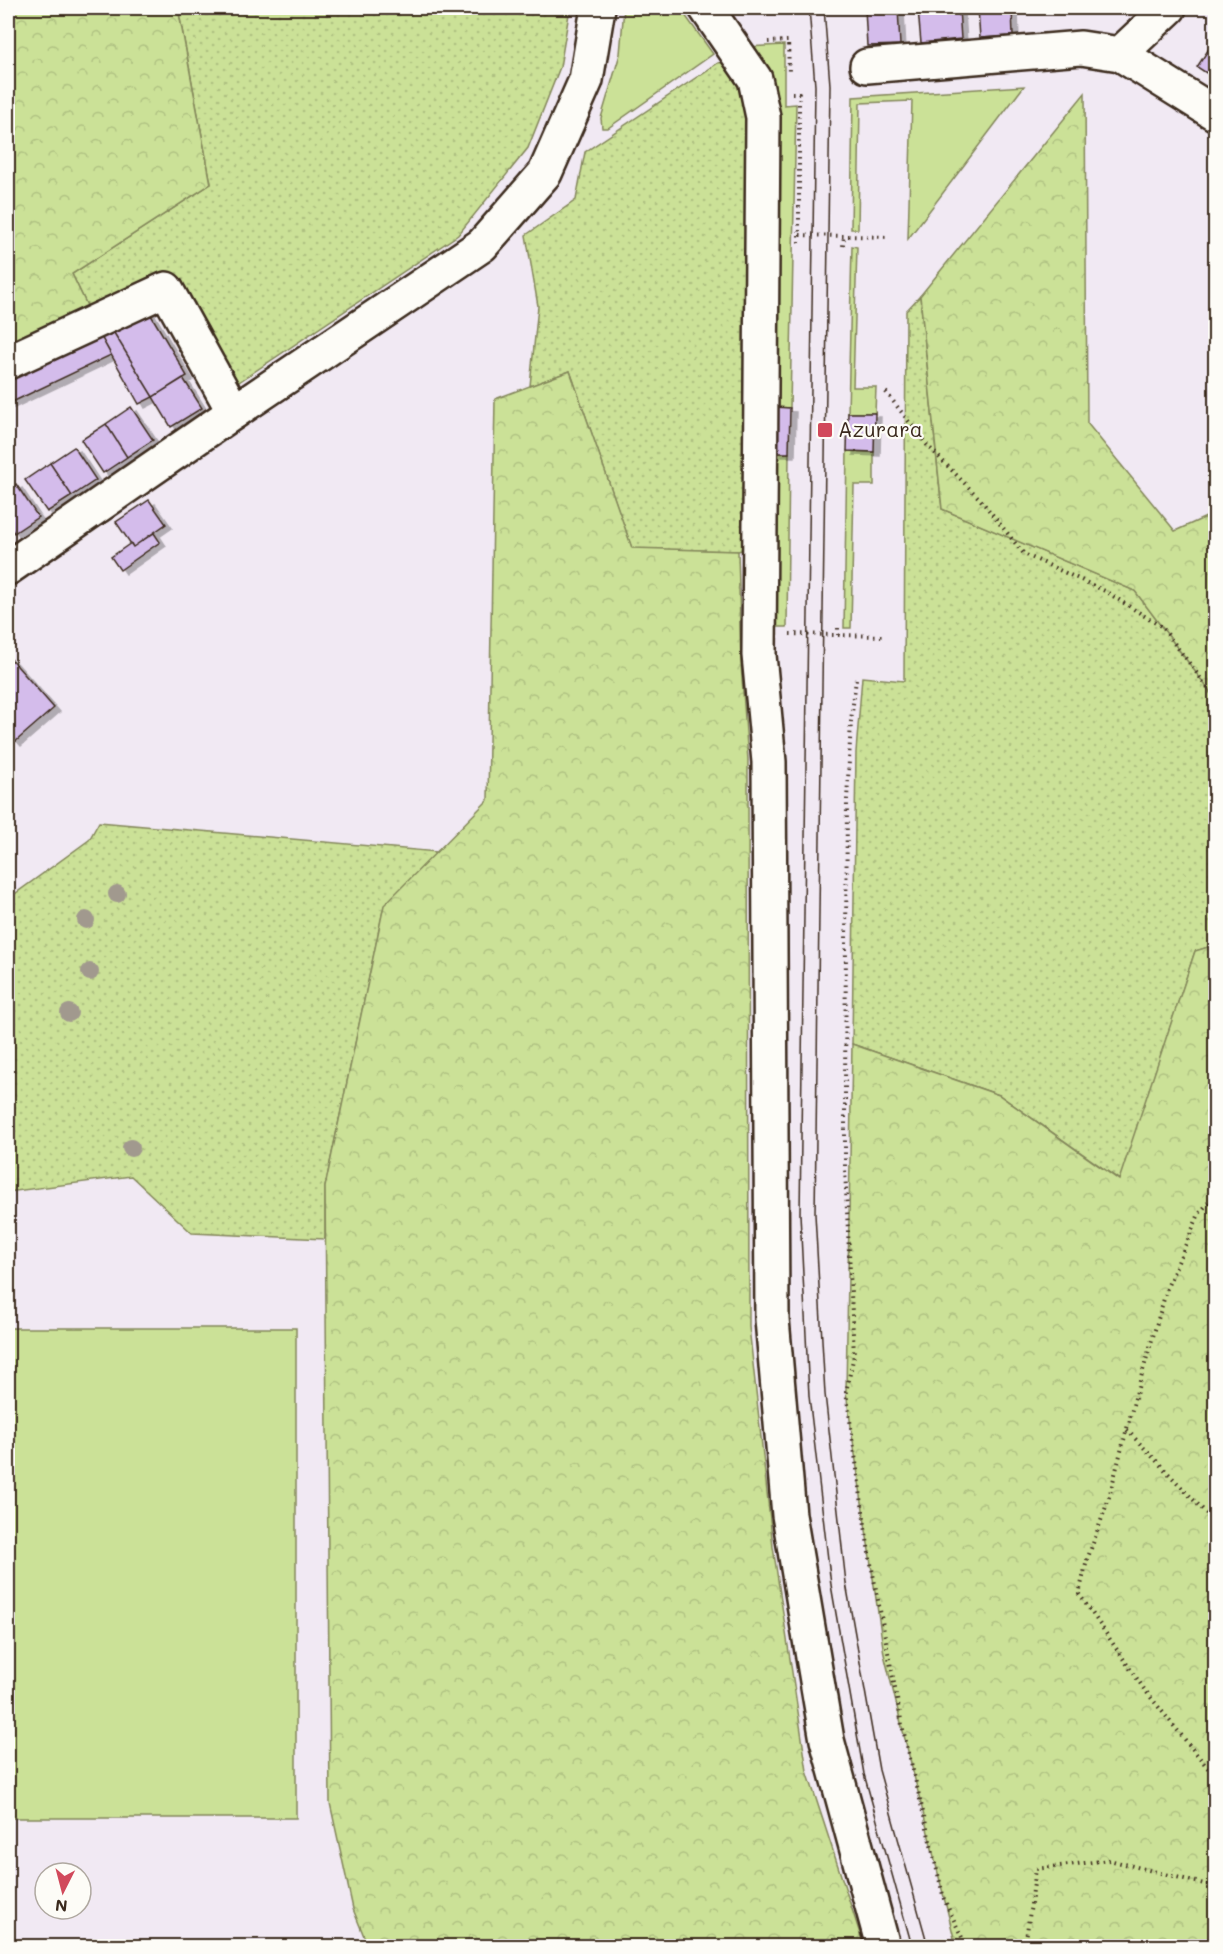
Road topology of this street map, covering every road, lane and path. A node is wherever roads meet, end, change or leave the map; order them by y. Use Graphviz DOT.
graph roads {
  1 [pos="598,8"];
  2 [pos="706,8"];
  3 [pos="1169,8"];
  4 [pos="731,44"];
  5 [pos="1119,54"];
  6 [pos="867,66"];
  7 [pos="1215,114"];
  8 [pos="799,235"];
  9 [pos="844,236"];
  10 [pos="890,237"];
  11 [pos="799,246"];
  12 [pos="843,246"];
  13 [pos="8,362"];
  14 [pos="886,393"];
  15 [pos="234,412"];
  16 [pos="8,568"];
  17 [pos="838,628"];
  18 [pos="760,633"];
  19 [pos="838,635"];
  20 [pos="882,636"];
  21 [pos="856,679"];
  22 [pos="1215,695"];
  23 [pos="1215,1193"];
  24 [pos="1126,1430"];
  25 [pos="1215,1517"];
  26 [pos="1215,1778"];
  27 [pos="1215,1887"];
  28 [pos="883,1947"];
  29 [pos="966,1947"];
  30 [pos="1025,1947"];
  1 -- 15 [label="street"];
  2 -- 4 [label="street"];
  3 -- 5 [label="street"];
  4 -- 8 [label="path"];
  4 -- 18 [label="street"];
  5 -- 6 [label="street"];
  5 -- 7 [label="street"];
  8 -- 9 [label="path"];
  8 -- 11 [label="path"];
  9 -- 10 [label="path"];
  9 -- 12 [label="path"];
  13 -- 15 [label="street"];
  14 -- 22 [label="path"];
  15 -- 16 [label="street"];
  17 -- 19 [label="path"];
  18 -- 19 [label="path"];
  18 -- 28 [label="street"];
  19 -- 20 [label="path"];
  21 -- 29 [label="path"];
  23 -- 24 [label="path"];
  24 -- 25 [label="path"];
  24 -- 26 [label="path"];
  27 -- 30 [label="path"];
}
